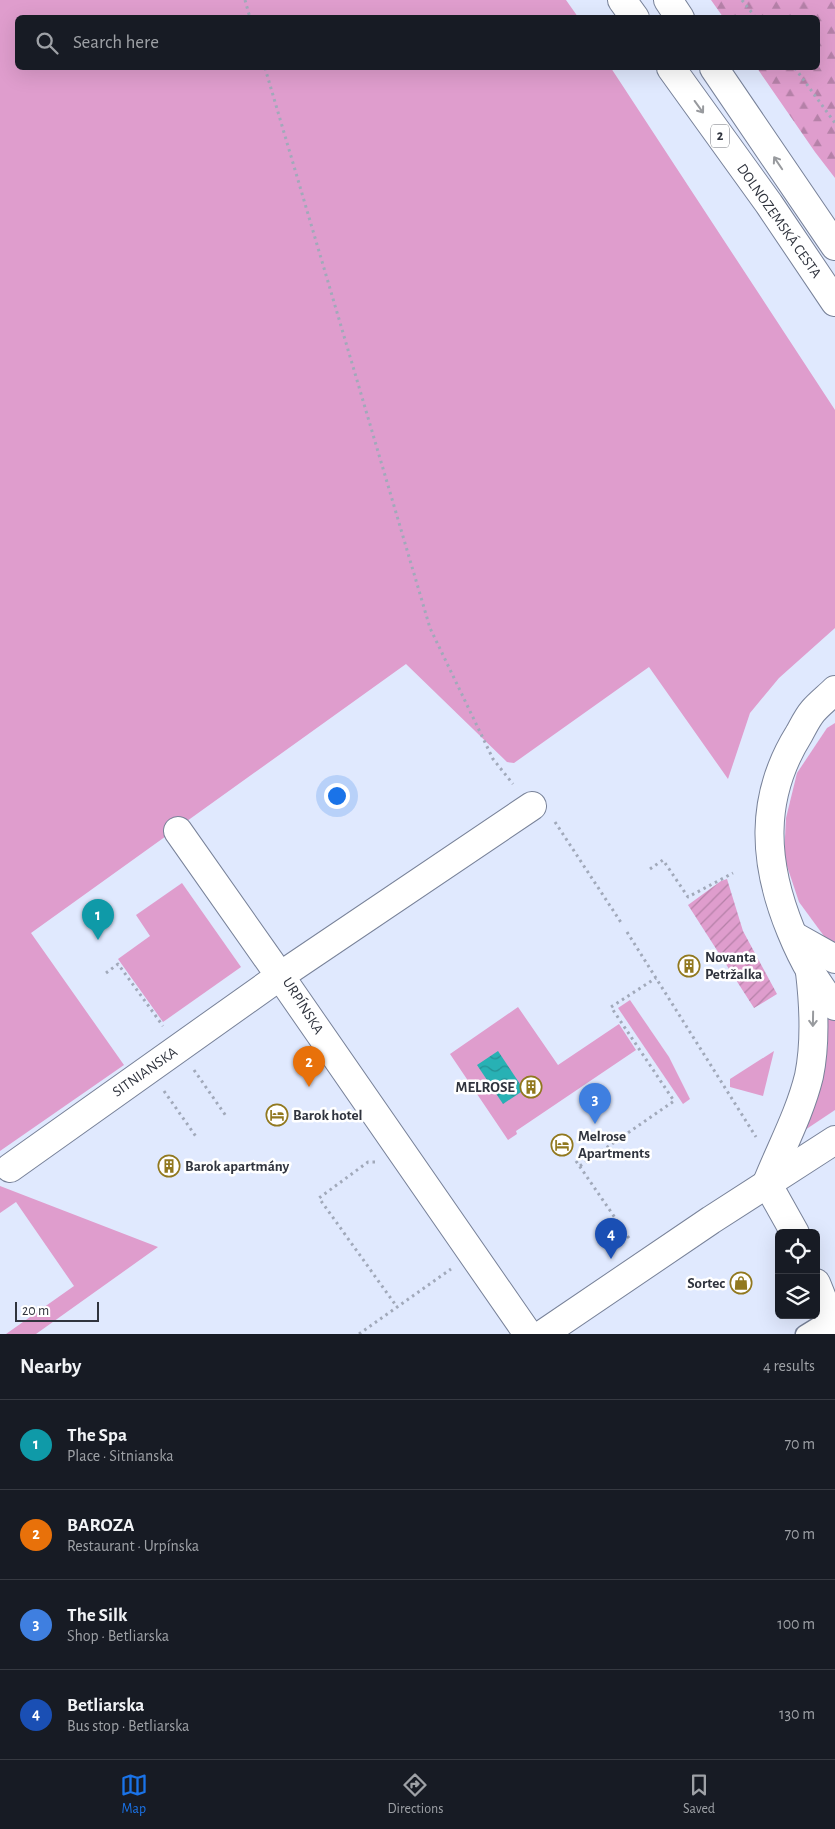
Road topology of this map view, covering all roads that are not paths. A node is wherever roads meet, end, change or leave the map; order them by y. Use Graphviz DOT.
graph roads {
  1 [pos="622,0"];
  2 [pos="668,0"];
  3 [pos="633,15"];
  4 [pos="678,15"];
  5 [pos="672,70"];
  6 [pos="715,70"];
  7 [pos="835,246"];
  8 [pos="835,302"];
  9 [pos="835,690"];
  10 [pos="532,806"];
  11 [pos="178,831"];
  12 [pos="794,936"];
  13 [pos="835,959"];
  14 [pos="809,970"];
  15 [pos="280,976"];
  16 [pos="835,1006"];
  17 [pos="835,1140"];
  18 [pos="10,1168"];
  19 [pos="766,1184"];
  20 [pos="793,1229"];
  21 [pos="820,1294"];
  22 [pos="831,1326"];
  23 [pos="528,1334"];
  24 [pos="543,1334"];
  25 [pos="804,1334"];
  1 -- 3 [label="street"];
  2 -- 4 [label="street"];
  5 -- 8 [label="street, DOLNOZEMSKÁ CESTA / 2, one-way"];
  7 -- 6 [label="street, 2, one-way"];
  9 -- 12 [label="street"];
  10 -- 15 [label="street, URPÍNSKA"];
  11 -- 15 [label="street"];
  12 -- 13 [label="street"];
  12 -- 14 [label="street"];
  14 -- 16 [label="street"];
  14 -- 19 [label="street, one-way"];
  15 -- 18 [label="street, SITNIANSKA"];
  15 -- 23 [label="street, URPÍNSKA"];
  17 -- 19 [label="street"];
  19 -- 20 [label="street"];
  19 -- 24 [label="street"];
  21 -- 22 [label="street"];
  22 -- 25 [label="lane"];
}
